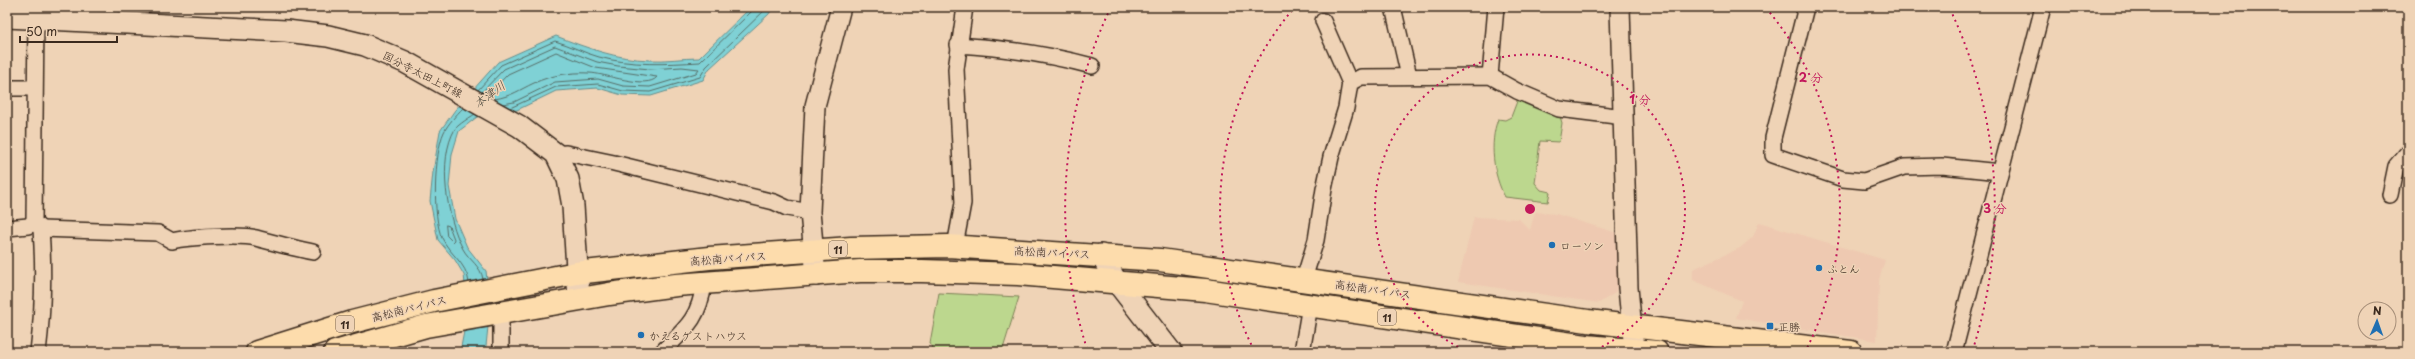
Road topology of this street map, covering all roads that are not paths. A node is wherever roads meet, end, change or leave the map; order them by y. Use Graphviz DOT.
graph roads {
  1 [pos="841,7"];
  2 [pos="965,7"];
  3 [pos="1393,7"];
  4 [pos="1496,7"];
  5 [pos="1620,7"];
  6 [pos="1806,7"];
  7 [pos="2043,7"];
  8 [pos="39,14"];
  9 [pos="7,17"];
  10 [pos="1323,21"];
  11 [pos="958,45"];
  12 [pos="1092,66"];
  13 [pos="1409,76"];
  14 [pos="1490,76"];
  15 [pos="1350,83"];
  16 [pos="7,88"];
  17 [pos="34,88"];
  18 [pos="1624,117"];
  19 [pos="2408,152"];
  20 [pos="556,154"];
  21 [pos="2000,172"];
  22 [pos="2390,195"];
  23 [pos="810,212"];
  24 [pos="38,226"];
  25 [pos="7,228"];
  26 [pos="955,246"];
  27 [pos="813,251"];
  28 [pos="313,252"];
  29 [pos="1101,255"];
  30 [pos="576,273"];
  31 [pos="816,276"];
  32 [pos="1304,279"];
  33 [pos="1116,282"];
  34 [pos="704,284"];
  35 [pos="579,299"];
  36 [pos="1310,306"];
  37 [pos="501,313"];
  38 [pos="1631,327"];
  39 [pos="1634,351"];
  40 [pos="38,352"];
  41 [pos="257,352"];
  42 [pos="335,352"];
  43 [pos="501,352"];
  44 [pos="662,352"];
  45 [pos="1171,352"];
  46 [pos="1302,352"];
  47 [pos="1657,352"];
  48 [pos="1851,352"];
  49 [pos="1954,352"];
  1 -- 23 [label="street"];
  2 -- 11 [label="street"];
  3 -- 13 [label="street"];
  4 -- 14 [label="street"];
  5 -- 18 [label="street"];
  6 -- 21 [label="street"];
  7 -- 21 [label="street"];
  8 -- 9 [label="main road, 国分寺太田上町線"];
  8 -- 17 [label="street"];
  8 -- 20 [label="main road, 国分寺太田上町線"];
  10 -- 15 [label="street"];
  11 -- 12 [label="street"];
  11 -- 26 [label="street"];
  13 -- 14 [label="street"];
  13 -- 15 [label="street"];
  14 -- 18 [label="street"];
  15 -- 32 [label="street"];
  16 -- 17 [label="street"];
  17 -- 24 [label="street"];
  18 -- 38 [label="street"];
  19 -- 22 [label="street"];
  20 -- 23 [label="street"];
  20 -- 30 [label="main road, 国分寺太田上町線"];
  21 -- 49 [label="street"];
  23 -- 27 [label="street"];
  24 -- 25 [label="street"];
  24 -- 28 [label="street"];
  24 -- 40 [label="street"];
  26 -- 27 [label="highway, 高松南バイパス / 11"];
  26 -- 29 [label="highway, 高松南バイパス / 11"];
  27 -- 30 [label="highway, 高松南バイパス / 11"];
  27 -- 31 [label="street"];
  29 -- 32 [label="highway, 高松南バイパス / 11"];
  29 -- 33 [label="main road"];
  30 -- 35 [label="main road, 国分寺太田上町線"];
  30 -- 41 [label="highway, 高松南バイパス / 11"];
  31 -- 33 [label="highway, 高松南バイパス / 11"];
  31 -- 34 [label="highway, 高松南バイパス / 11"];
  32 -- 38 [label="highway, 高松南バイパス / 11"];
  33 -- 36 [label="highway, 高松南バイパス / 11"];
  33 -- 45 [label="main road"];
  34 -- 35 [label="highway, 高松南バイパス / 11"];
  34 -- 44 [label="street"];
  35 -- 37 [label="highway, 高松南バイパス / 11"];
  36 -- 39 [label="highway, 高松南バイパス / 11"];
  36 -- 46 [label="street"];
  37 -- 42 [label="highway, 高松南バイパス / 11"];
  37 -- 43 [label="street"];
  38 -- 39 [label="street"];
  38 -- 48 [label="highway, 高松南バイパス / 11"];
  39 -- 47 [label="highway, 高松南バイパス / 11"];
}
